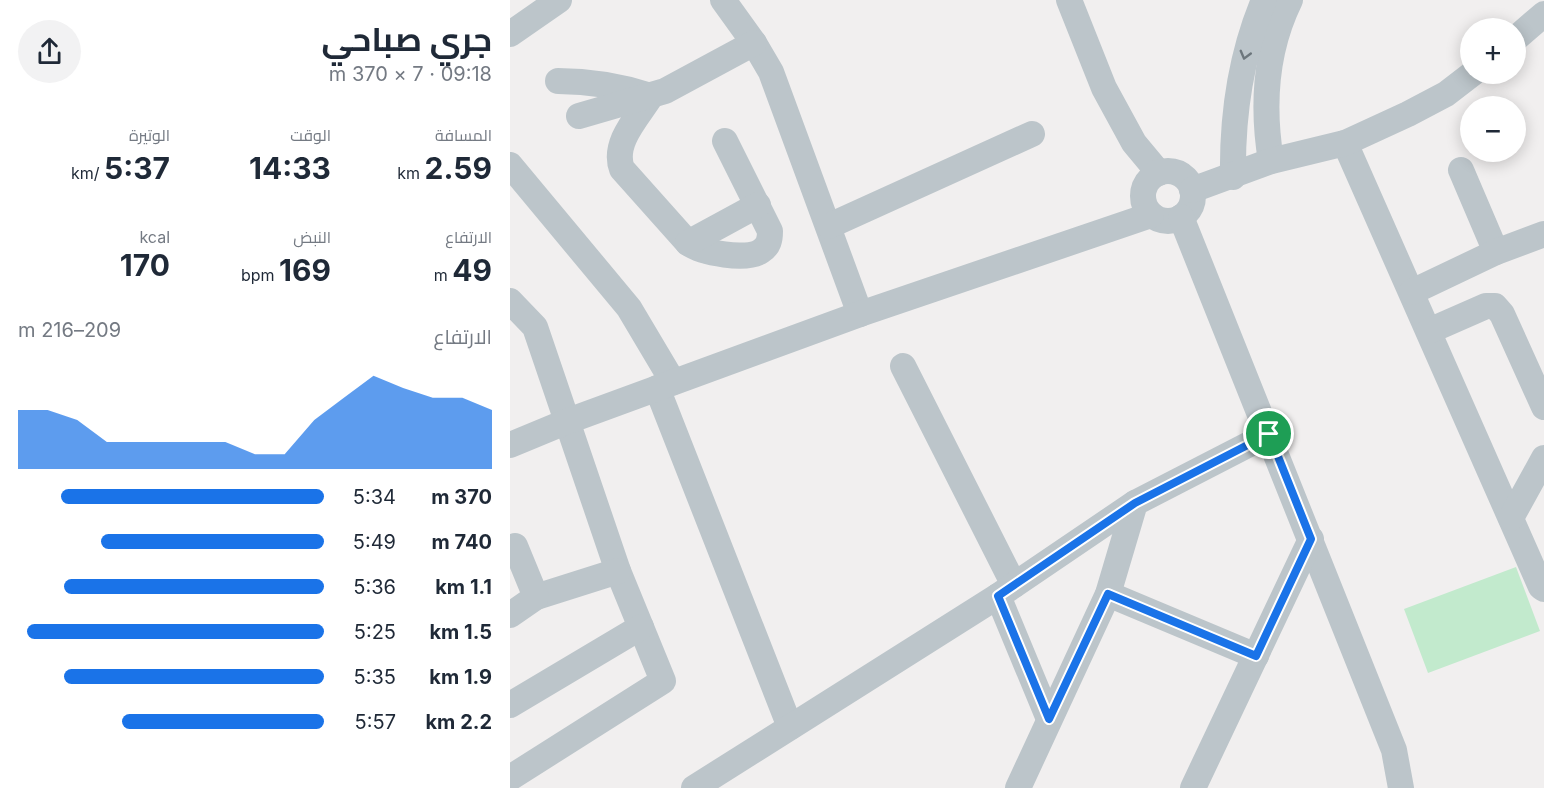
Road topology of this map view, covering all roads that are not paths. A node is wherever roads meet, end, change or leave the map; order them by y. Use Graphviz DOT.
graph roads {
  1 [pos="560,0"];
  2 [pos="723,0"];
  3 [pos="1069,0"];
  4 [pos="1264,0"];
  5 [pos="1290,0"];
  6 [pos="1544,14"];
  7 [pos="1526,30"];
  8 [pos="510,34"];
  9 [pos="754,43"];
  10 [pos="558,81"];
  11 [pos="1460,83"];
  12 [pos="651,96"];
  13 [pos="579,116"];
  14 [pos="1032,134"];
  15 [pos="725,141"];
  16 [pos="1345,143"];
  17 [pos="1271,161"];
  18 [pos="510,165"];
  19 [pos="1461,170"];
  20 [pos="1159,173"];
  21 [pos="1233,177"];
  22 [pos="1192,190"];
  23 [pos="758,205"];
  24 [pos="1151,215"];
  25 [pos="1181,217"];
  26 [pos="829,226"];
  27 [pos="1544,234"];
  28 [pos="688,243"];
  29 [pos="1496,252"];
  30 [pos="1412,292"];
  31 [pos="510,301"];
  32 [pos="860,314"];
  33 [pos="1429,331"];
  34 [pos="903,366"];
  35 [pos="665,385"];
  36 [pos="1544,407"];
  37 [pos="568,421"];
  38 [pos="1269,434"];
  39 [pos="510,445"];
  40 [pos="1544,458"];
  41 [pos="1135,503"];
  42 [pos="1511,518"];
  43 [pos="1311,539"];
  44 [pos="515,546"];
  45 [pos="618,571"];
  46 [pos="1544,589"];
  47 [pos="1006,591"];
  48 [pos="1108,594"];
  49 [pos="536,597"];
  50 [pos="510,615"];
  51 [pos="641,627"];
  52 [pos="1256,656"];
  53 [pos="510,705"];
  54 [pos="1049,719"];
  55 [pos="790,727"];
  56 [pos="510,778"];
  57 [pos="1023,786"];
  58 [pos="694,788"];
  59 [pos="1193,788"];
  60 [pos="1401,788"];
  1 -- 8 [label="street"];
  2 -- 9 [label="street"];
  3 -- 20 [label="street"];
  4 -- 21 [label="street, one-way"];
  5 -- 17 [label="street"];
  6 -- 7 [label="street"];
  9 -- 12 [label="street"];
  9 -- 26 [label="street"];
  10 -- 12 [label="street"];
  11 -- 16 [label="street"];
  12 -- 13 [label="street"];
  12 -- 28 [label="street"];
  14 -- 26 [label="street"];
  15 -- 23 [label="street"];
  16 -- 17 [label="street"];
  16 -- 30 [label="street"];
  17 -- 21 [label="street"];
  18 -- 35 [label="street"];
  19 -- 29 [label="street"];
  20 -- 22 [label="street"];
  20 -- 24 [label="street"];
  21 -- 22 [label="street"];
  22 -- 25 [label="street"];
  23 -- 28 [label="street"];
  23 -- 28 [label="street"];
  24 -- 25 [label="street"];
  24 -- 32 [label="street"];
  25 -- 38 [label="street"];
  26 -- 32 [label="street"];
  27 -- 29 [label="street"];
  29 -- 30 [label="street"];
  30 -- 33 [label="street"];
  31 -- 37 [label="street"];
  32 -- 35 [label="street"];
  33 -- 36 [label="street"];
  33 -- 42 [label="street"];
  34 -- 47 [label="street"];
  35 -- 37 [label="street"];
  35 -- 55 [label="street"];
  37 -- 39 [label="street"];
  37 -- 45 [label="street"];
  38 -- 41 [label="street"];
  38 -- 43 [label="street"];
  40 -- 42 [label="street"];
  41 -- 47 [label="street"];
  41 -- 48 [label="street"];
  42 -- 46 [label="street"];
  43 -- 52 [label="street"];
  43 -- 60 [label="street"];
  44 -- 49 [label="street"];
  45 -- 49 [label="street"];
  45 -- 51 [label="street"];
  47 -- 54 [label="street"];
  47 -- 55 [label="street"];
  48 -- 52 [label="street"];
  48 -- 54 [label="street"];
  49 -- 50 [label="street"];
  51 -- 53 [label="street"];
  51 -- 56 [label="street"];
  52 -- 59 [label="street"];
  54 -- 57 [label="street"];
  55 -- 58 [label="street"];
}
